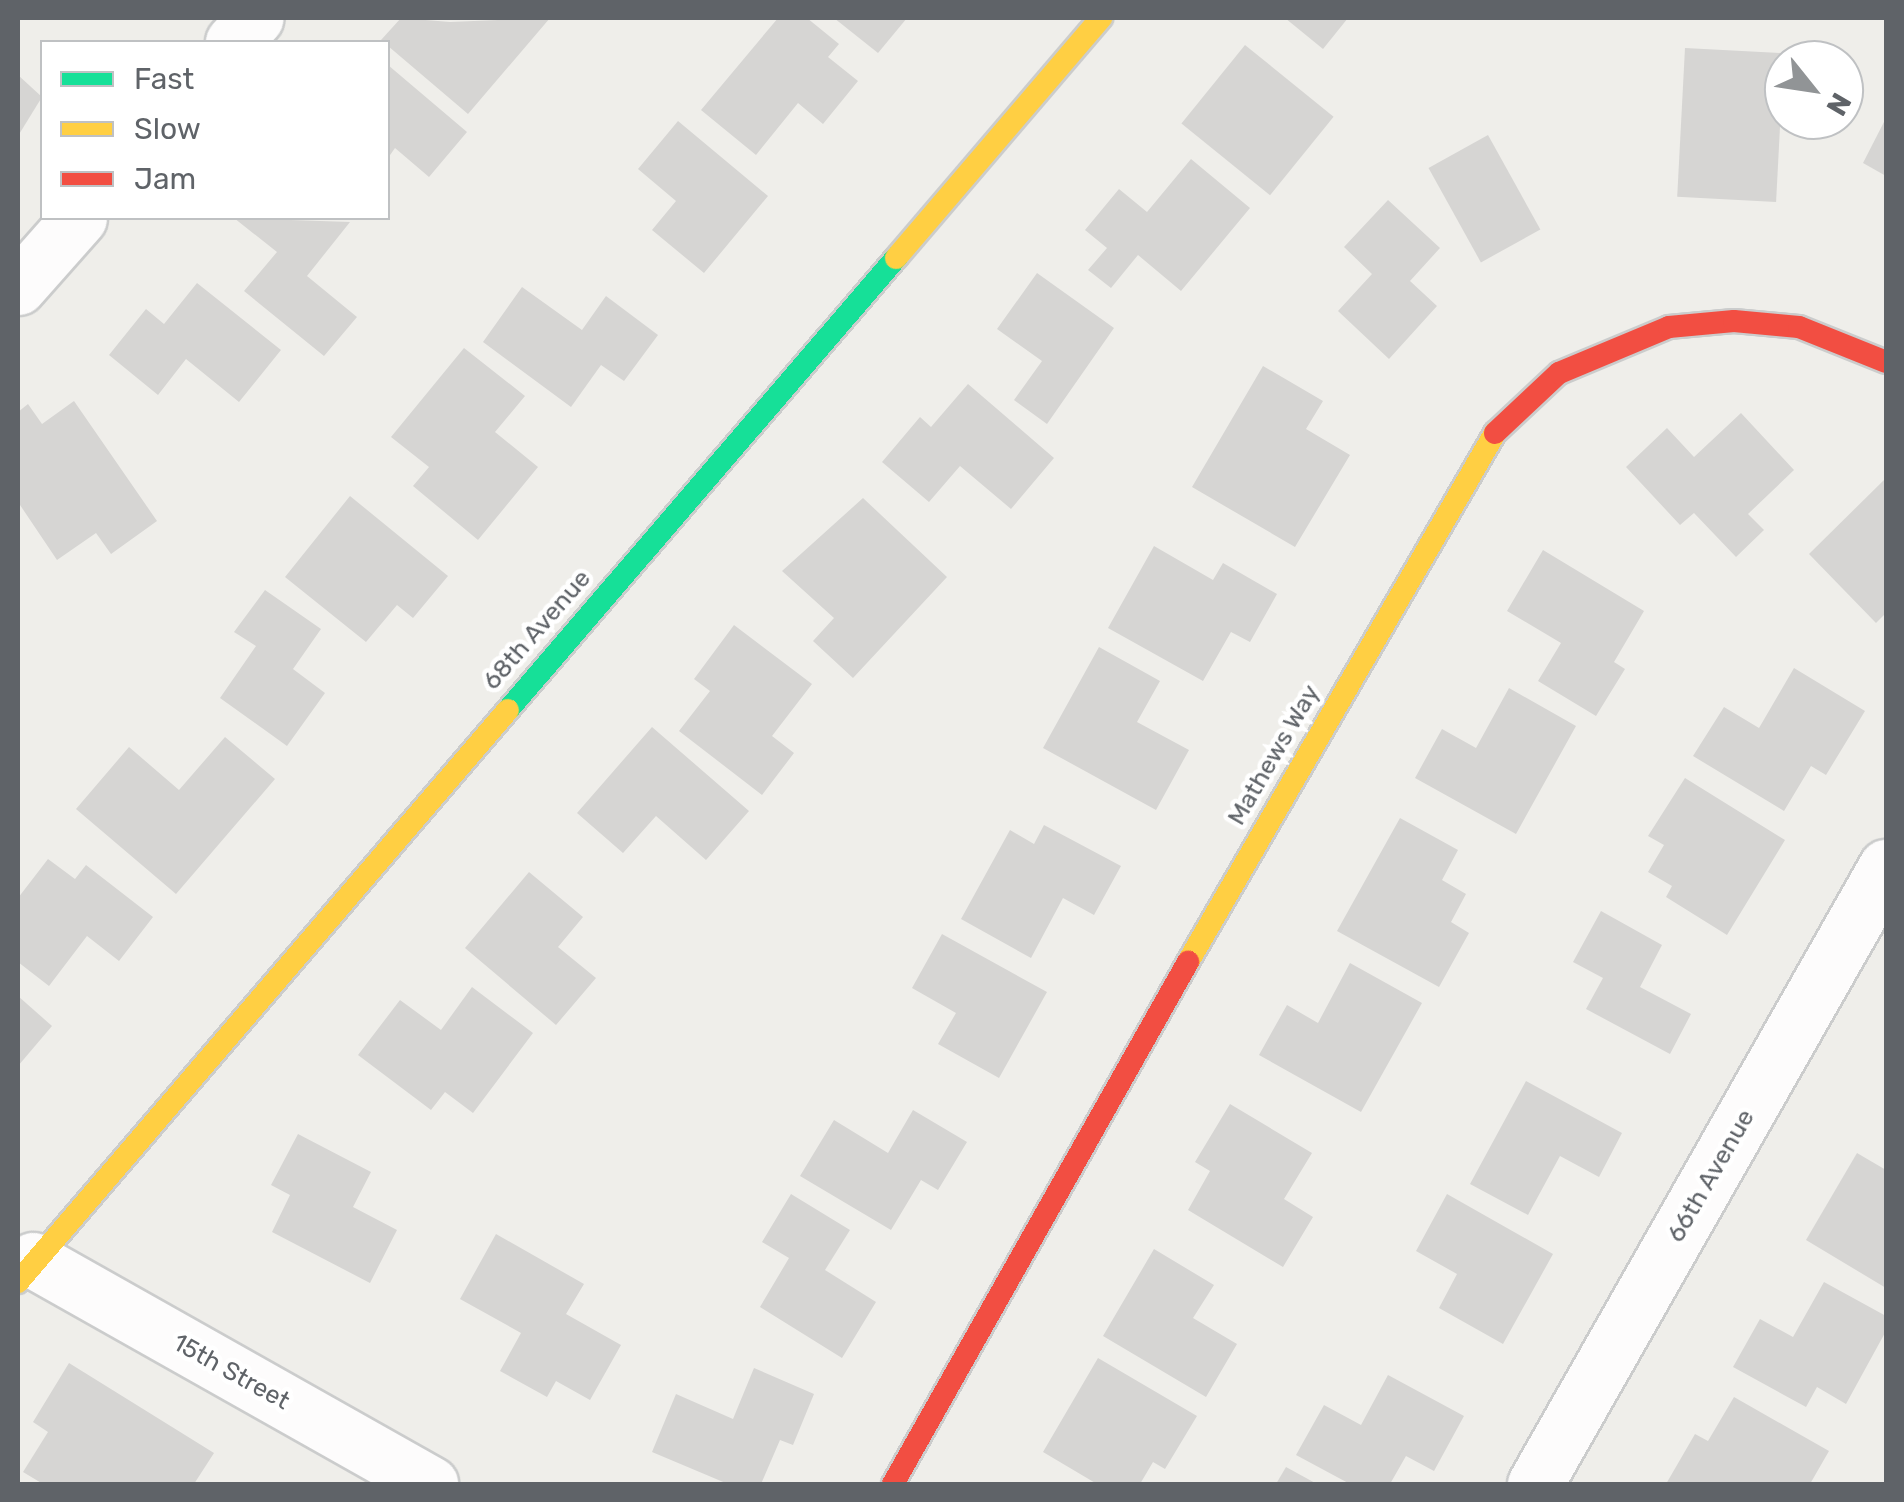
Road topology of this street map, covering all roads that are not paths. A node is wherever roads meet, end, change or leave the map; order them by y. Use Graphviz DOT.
graph roads {
  1 [pos="255,18"];
  2 [pos="1102,18"];
  3 [pos="235,40"];
  4 [pos="77,220"];
  5 [pos="18,287"];
  6 [pos="1886,362"];
  7 [pos="1886,867"];
  8 [pos="25,1271"];
  9 [pos="430,1484"];
  10 [pos="892,1484"];
  11 [pos="1536,1484"];
  1 -- 3 [label="street"];
  2 -- 8 [label="street, 68th Avenue"];
  4 -- 5 [label="street"];
  6 -- 10 [label="street, Mathews Way"];
  7 -- 11 [label="street, 66th Avenue"];
  8 -- 9 [label="street, 15th Street"];
}
